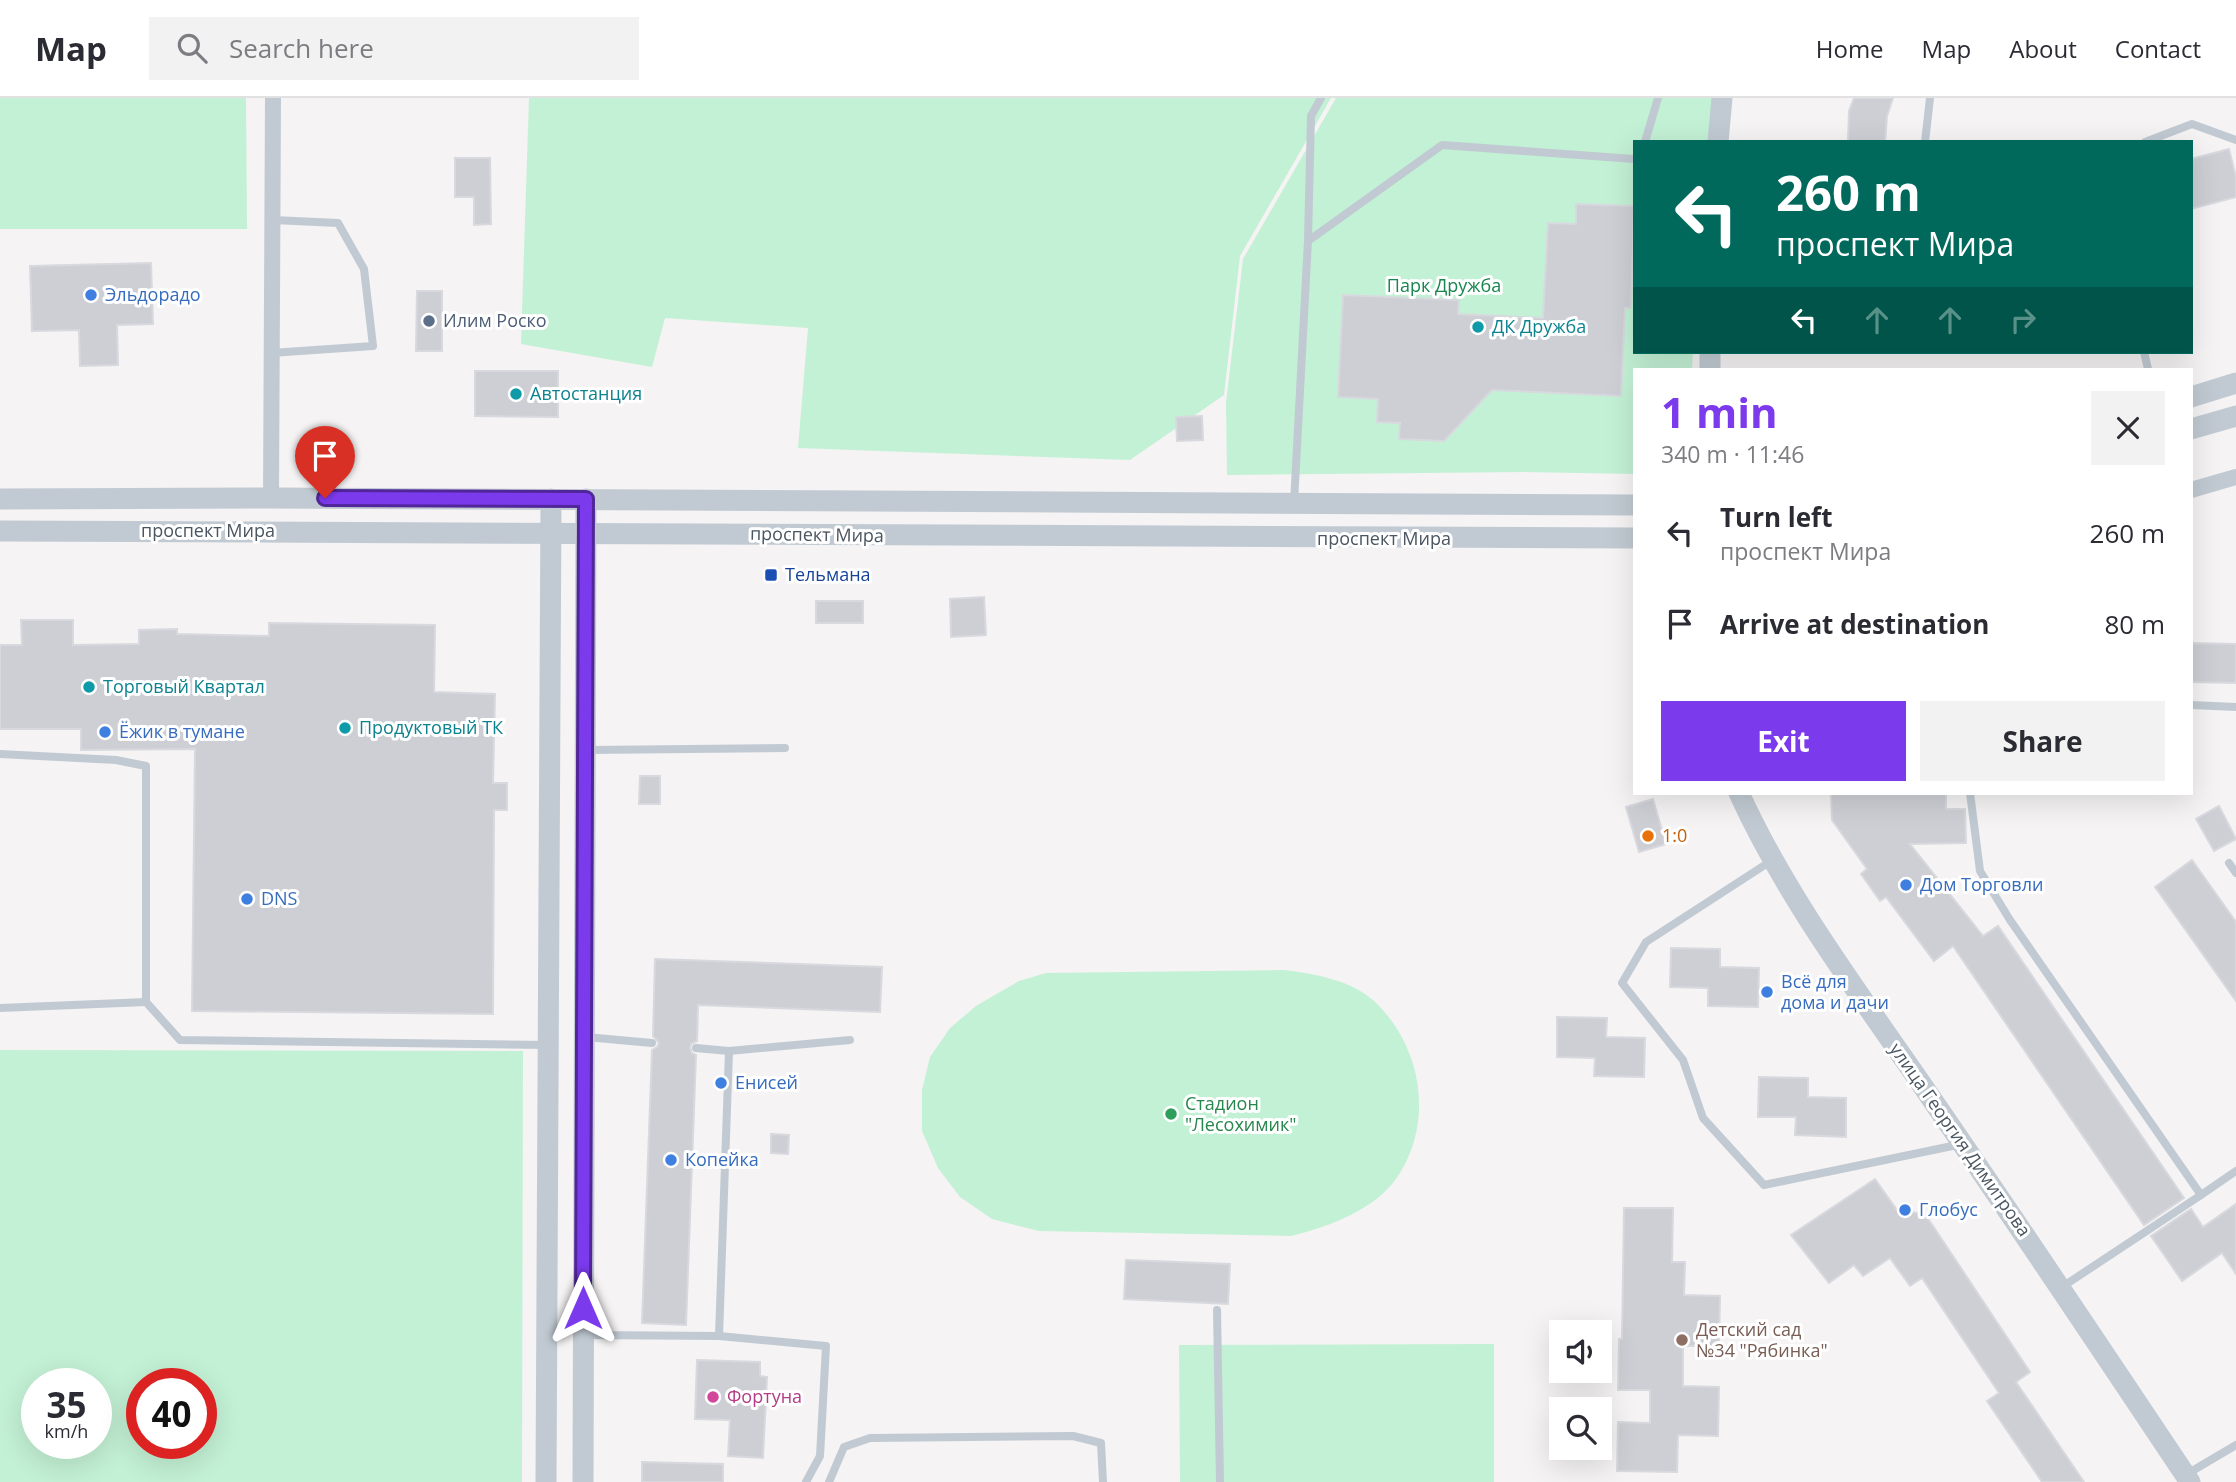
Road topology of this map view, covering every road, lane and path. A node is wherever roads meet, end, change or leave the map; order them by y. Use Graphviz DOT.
graph roads {
  1 [pos="272,98"];
  2 [pos="1321,98"];
  3 [pos="1658,98"];
  4 [pos="1722,98"];
  5 [pos="1930,98"];
  6 [pos="1646,140"];
  7 [pos="1718,140"];
  8 [pos="1926,140"];
  9 [pos="2150,140"];
  10 [pos="2236,140"];
  11 [pos="1633,159"];
  12 [pos="272,220"];
  13 [pos="1308,241"];
  14 [pos="271,353"];
  15 [pos="2236,383"];
  16 [pos="2193,396"];
  17 [pos="2236,416"];
  18 [pos="2193,428"];
  19 [pos="2236,477"];
  20 [pos="2193,489"];
  21 [pos="271,498"];
  22 [pos="0,499"];
  23 [pos="551,499"];
  24 [pos="586,499"];
  25 [pos="1294,503"];
  26 [pos="1633,505"];
  27 [pos="0,531"];
  28 [pos="551,533"];
  29 [pos="585,533"];
  30 [pos="1633,538"];
  31 [pos="2193,705"];
  32 [pos="2236,707"];
  33 [pos="785,748"];
  34 [pos="585,750"];
  35 [pos="0,754"];
  36 [pos="1740,795"];
  37 [pos="1970,795"];
  38 [pos="1773,859"];
  39 [pos="2229,863"];
  40 [pos="2236,873"];
  41 [pos="146,1002"];
  42 [pos="0,1008"];
  43 [pos="584,1037"];
  44 [pos="850,1040"];
  45 [pos="652,1043"];
  46 [pos="548,1045"];
  47 [pos="696,1048"];
  48 [pos="729,1051"];
  49 [pos="1963,1144"];
  50 [pos="2236,1171"];
  51 [pos="2201,1195"];
  52 [pos="2062,1287"];
  53 [pos="1217,1310"];
  54 [pos="583,1335"];
  55 [pos="719,1336"];
  56 [pos="2236,1445"];
  57 [pos="2188,1479"];
  58 [pos="546,1482"];
  59 [pos="583,1482"];
  60 [pos="806,1482"];
  61 [pos="829,1482"];
  62 [pos="1103,1482"];
  63 [pos="1220,1482"];
  1 -- 12 [label="street"];
  2 -- 13 [label="lane"];
  3 -- 6 [label="lane"];
  4 -- 7 [label="street"];
  5 -- 8 [label="lane"];
  9 -- 10 [label="lane"];
  11 -- 13 [label="lane"];
  12 -- 14 [label="street"];
  12 -- 14 [label="lane"];
  13 -- 25 [label="lane"];
  14 -- 21 [label="street"];
  15 -- 16 [label="street"];
  17 -- 18 [label="street"];
  19 -- 20 [label="street"];
  21 -- 22 [label="street, проспект Мира"];
  21 -- 23 [label="street, проспект Мира"];
  23 -- 24 [label="street, проспект Мира"];
  23 -- 28 [label="street"];
  24 -- 25 [label="street, проспект Мира"];
  24 -- 29 [label="street"];
  25 -- 26 [label="street, проспект Мира"];
  27 -- 28 [label="street, проспект Мира"];
  28 -- 29 [label="street, проспект Мира"];
  28 -- 46 [label="street"];
  29 -- 30 [label="street, проспект Мира"];
  29 -- 34 [label="street"];
  31 -- 32 [label="lane"];
  33 -- 34 [label="lane"];
  34 -- 43 [label="street"];
  35 -- 41 [label="lane"];
  36 -- 38 [label="street, улица Георгия Димитрова"];
  37 -- 51 [label="lane"];
  38 -- 49 [label="street, улица Георгия Димитрова"];
  38 -- 49 [label="lane"];
  39 -- 40 [label="lane"];
  41 -- 42 [label="lane"];
  41 -- 46 [label="lane"];
  43 -- 45 [label="lane"];
  43 -- 54 [label="street"];
  44 -- 48 [label="lane"];
  46 -- 58 [label="street"];
  47 -- 48 [label="lane"];
  48 -- 55 [label="lane"];
  49 -- 52 [label="street, улица Георгия Димитрова"];
  50 -- 51 [label="lane"];
  51 -- 52 [label="lane"];
  52 -- 57 [label="street, улица Георгия Димитрова"];
  53 -- 63 [label="lane"];
  54 -- 55 [label="lane"];
  54 -- 59 [label="street"];
  55 -- 60 [label="lane"];
  56 -- 57 [label="lane"];
  61 -- 62 [label="lane"];
}
